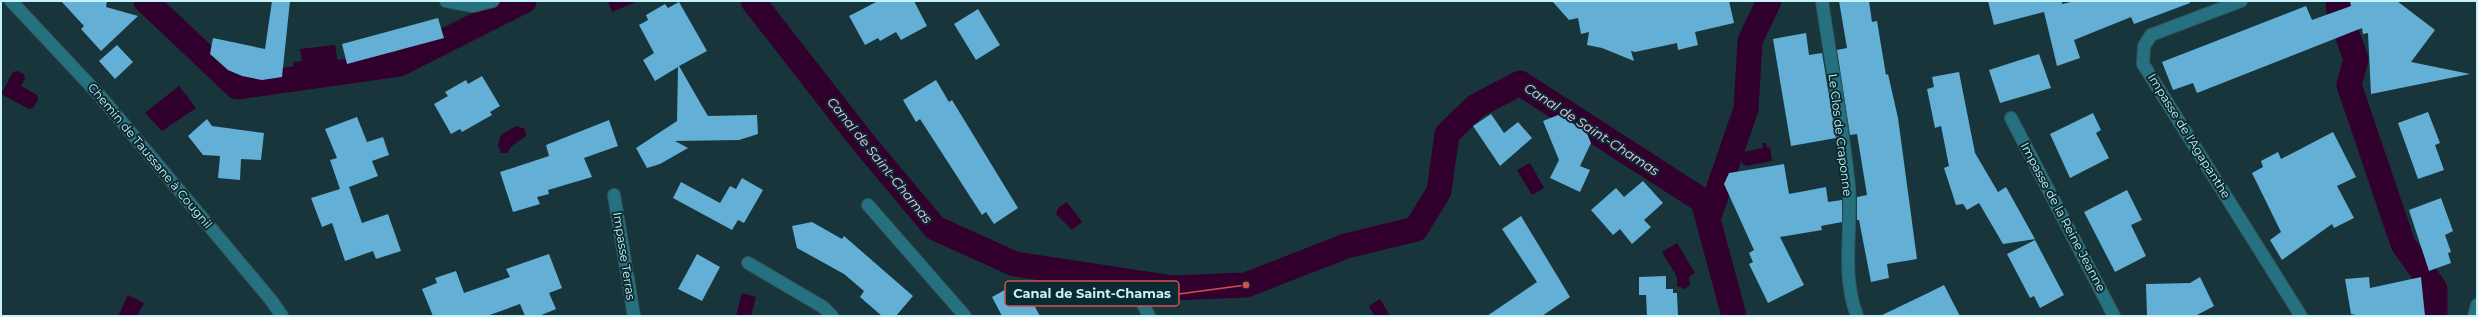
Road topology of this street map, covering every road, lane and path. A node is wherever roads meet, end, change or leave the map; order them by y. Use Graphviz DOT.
graph roads {
  1 [pos="11,1"];
  2 [pos="446,1"];
  3 [pos="493,1"];
  4 [pos="1822,1"];
  5 [pos="2241,1"];
  6 [pos="2011,118"];
  7 [pos="614,195"];
  8 [pos="868,205"];
  9 [pos="748,263"];
  10 [pos="1143,304"];
  11 [pos="2477,305"];
  12 [pos="282,316"];
  13 [pos="634,316"];
  14 [pos="832,316"];
  15 [pos="965,316"];
  16 [pos="1149,316"];
  17 [pos="1857,316"];
  18 [pos="2114,316"];
  19 [pos="2301,316"];
  20 [pos="2474,316"];
  1 -- 12 [label="street, Chemin de Taussane à Cougnil"];
  2 -- 3 [label="street"];
  4 -- 17 [label="street, Le Clos de Craponne"];
  5 -- 19 [label="street, Impasse de l'Agapanthe"];
  6 -- 18 [label="street, Impasse de la Reine Jeanne"];
  7 -- 13 [label="street, Impasse Terras"];
  8 -- 15 [label="street"];
  9 -- 14 [label="street"];
  10 -- 16 [label="street"];
  11 -- 20 [label="street"];
}
